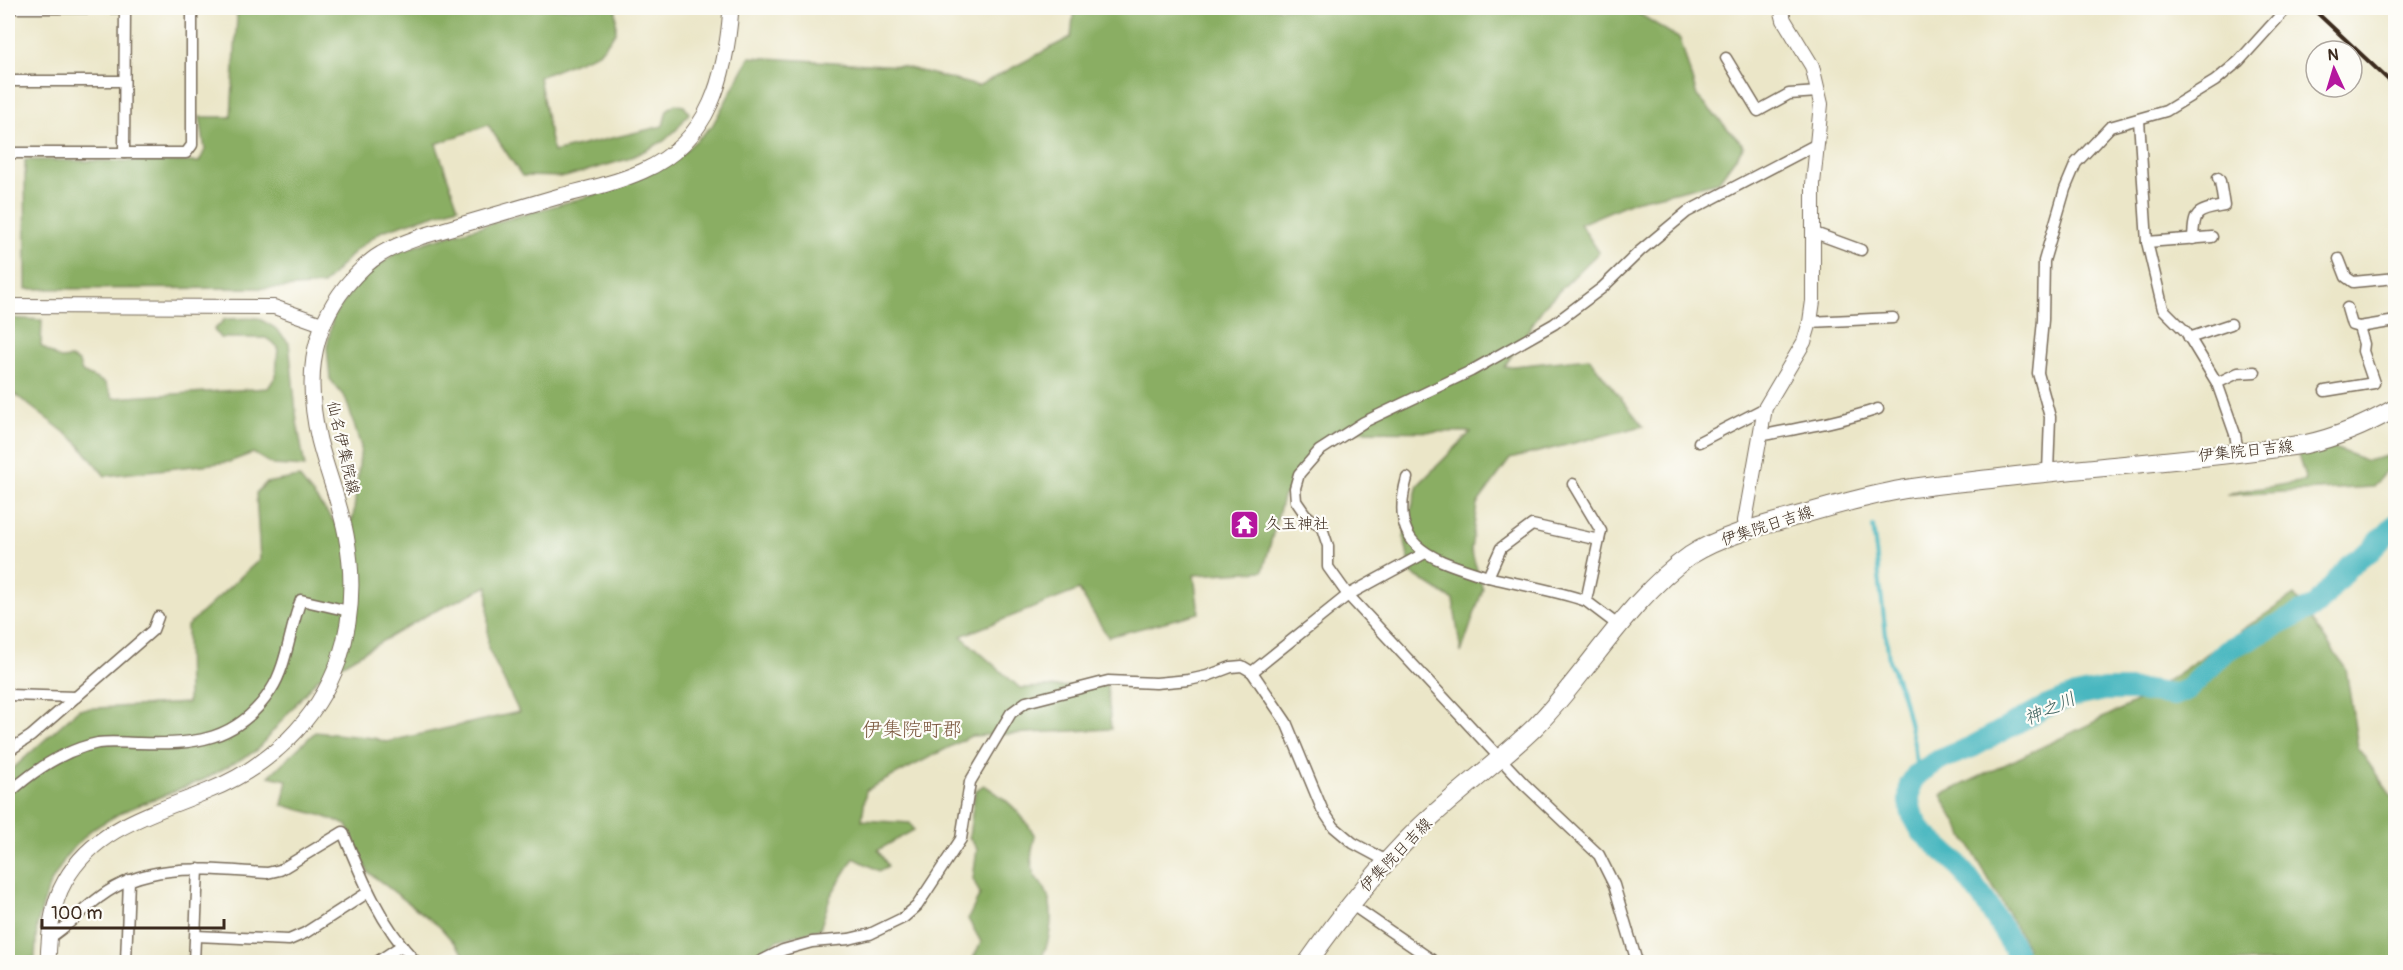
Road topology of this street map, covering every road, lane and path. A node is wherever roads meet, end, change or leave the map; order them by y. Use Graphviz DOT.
graph roads {
  1 [pos="8,8"];
  2 [pos="125,8"];
  3 [pos="192,8"];
  4 [pos="731,8"];
  5 [pos="1781,8"];
  6 [pos="2287,8"];
  7 [pos="1726,58"];
  8 [pos="8,81"];
  9 [pos="124,81"];
  10 [pos="1818,92"];
  11 [pos="2139,120"];
  12 [pos="1819,143"];
  13 [pos="8,153"];
  14 [pos="124,153"];
  15 [pos="2217,178"];
  16 [pos="1812,232"];
  17 [pos="2212,237"];
  18 [pos="2193,239"];
  19 [pos="2147,242"];
  20 [pos="1861,250"];
  21 [pos="2339,259"];
  22 [pos="2396,278"];
  23 [pos="8,306"];
  24 [pos="2347,308"];
  25 [pos="1893,318"];
  26 [pos="2396,321"];
  27 [pos="1810,322"];
  28 [pos="322,324"];
  29 [pos="2231,324"];
  30 [pos="2359,327"];
  31 [pos="2190,338"];
  32 [pos="2255,372"];
  33 [pos="2217,383"];
  34 [pos="2325,391"];
  35 [pos="1765,408"];
  36 [pos="2396,408"];
  37 [pos="1878,409"];
  38 [pos="1759,436"];
  39 [pos="1699,442"];
  40 [pos="2238,452"];
  41 [pos="2048,472"];
  42 [pos="1407,478"];
  43 [pos="1573,483"];
  44 [pos="1747,532"];
  45 [pos="1599,540"];
  46 [pos="1425,553"];
  47 [pos="1488,577"];
  48 [pos="1348,595"];
  49 [pos="1586,601"];
  50 [pos="349,611"];
  51 [pos="158,617"];
  52 [pos="1619,626"];
  53 [pos="1252,672"];
  54 [pos="8,695"];
  55 [pos="76,697"];
  56 [pos="8,751"];
  57 [pos="1501,759"];
  58 [pos="8,794"];
  59 [pos="1384,862"];
  60 [pos="198,869"];
  61 [pos="129,880"];
  62 [pos="367,893"];
  63 [pos="1349,903"];
  64 [pos="196,936"];
  65 [pos="49,938"];
  66 [pos="401,946"];
  67 [pos="48,963"];
  68 [pos="126,963"];
  69 [pos="194,963"];
  70 [pos="377,963"];
  71 [pos="416,963"];
  72 [pos="759,963"];
  73 [pos="1308,963"];
  74 [pos="1435,963"];
  75 [pos="1637,963"];
  1 -- 2 [label="street"];
  2 -- 9 [label="street"];
  3 -- 14 [label="street"];
  4 -- 28 [label="main road, 仙名伊集院線"];
  5 -- 10 [label="street"];
  6 -- 11 [label="street"];
  7 -- 10 [label="street"];
  8 -- 9 [label="street"];
  9 -- 14 [label="street"];
  10 -- 12 [label="street"];
  11 -- 19 [label="street"];
  11 -- 41 [label="street"];
  12 -- 16 [label="street"];
  12 -- 48 [label="street"];
  13 -- 14 [label="street"];
  15 -- 18 [label="street"];
  16 -- 20 [label="street"];
  16 -- 27 [label="street"];
  17 -- 18 [label="street"];
  18 -- 19 [label="street"];
  19 -- 31 [label="street"];
  21 -- 22 [label="street"];
  23 -- 28 [label="street"];
  24 -- 30 [label="street"];
  25 -- 27 [label="street"];
  26 -- 30 [label="street"];
  27 -- 35 [label="street"];
  28 -- 50 [label="main road, 仙名伊集院線"];
  29 -- 31 [label="street"];
  30 -- 34 [label="street"];
  31 -- 33 [label="street"];
  32 -- 33 [label="street"];
  33 -- 40 [label="street"];
  35 -- 38 [label="street"];
  35 -- 39 [label="street"];
  36 -- 40 [label="main road, 伊集院日吉線"];
  37 -- 38 [label="street"];
  38 -- 44 [label="street"];
  40 -- 41 [label="main road, 伊集院日吉線"];
  41 -- 44 [label="main road, 伊集院日吉線"];
  42 -- 46 [label="street"];
  43 -- 45 [label="street"];
  44 -- 52 [label="main road, 伊集院日吉線"];
  45 -- 47 [label="street"];
  45 -- 49 [label="street"];
  46 -- 47 [label="street"];
  46 -- 48 [label="street"];
  47 -- 49 [label="street"];
  48 -- 53 [label="street"];
  48 -- 57 [label="street"];
  49 -- 52 [label="street"];
  50 -- 58 [label="street"];
  50 -- 65 [label="main road, 仙名伊集院線"];
  51 -- 55 [label="street"];
  52 -- 57 [label="main road, 伊集院日吉線"];
  53 -- 59 [label="street"];
  53 -- 72 [label="street"];
  54 -- 55 [label="street"];
  55 -- 56 [label="street"];
  57 -- 59 [label="main road, 伊集院日吉線"];
  57 -- 75 [label="street"];
  59 -- 63 [label="main road, 伊集院日吉線"];
  60 -- 61 [label="street"];
  60 -- 62 [label="street"];
  60 -- 64 [label="street"];
  61 -- 65 [label="street"];
  61 -- 68 [label="street"];
  62 -- 64 [label="street"];
  62 -- 66 [label="street"];
  63 -- 73 [label="main road, 伊集院日吉線"];
  63 -- 74 [label="street"];
  64 -- 69 [label="street"];
  65 -- 67 [label="main road, 仙名伊集院線"];
  66 -- 70 [label="street"];
  66 -- 71 [label="street"];
}
